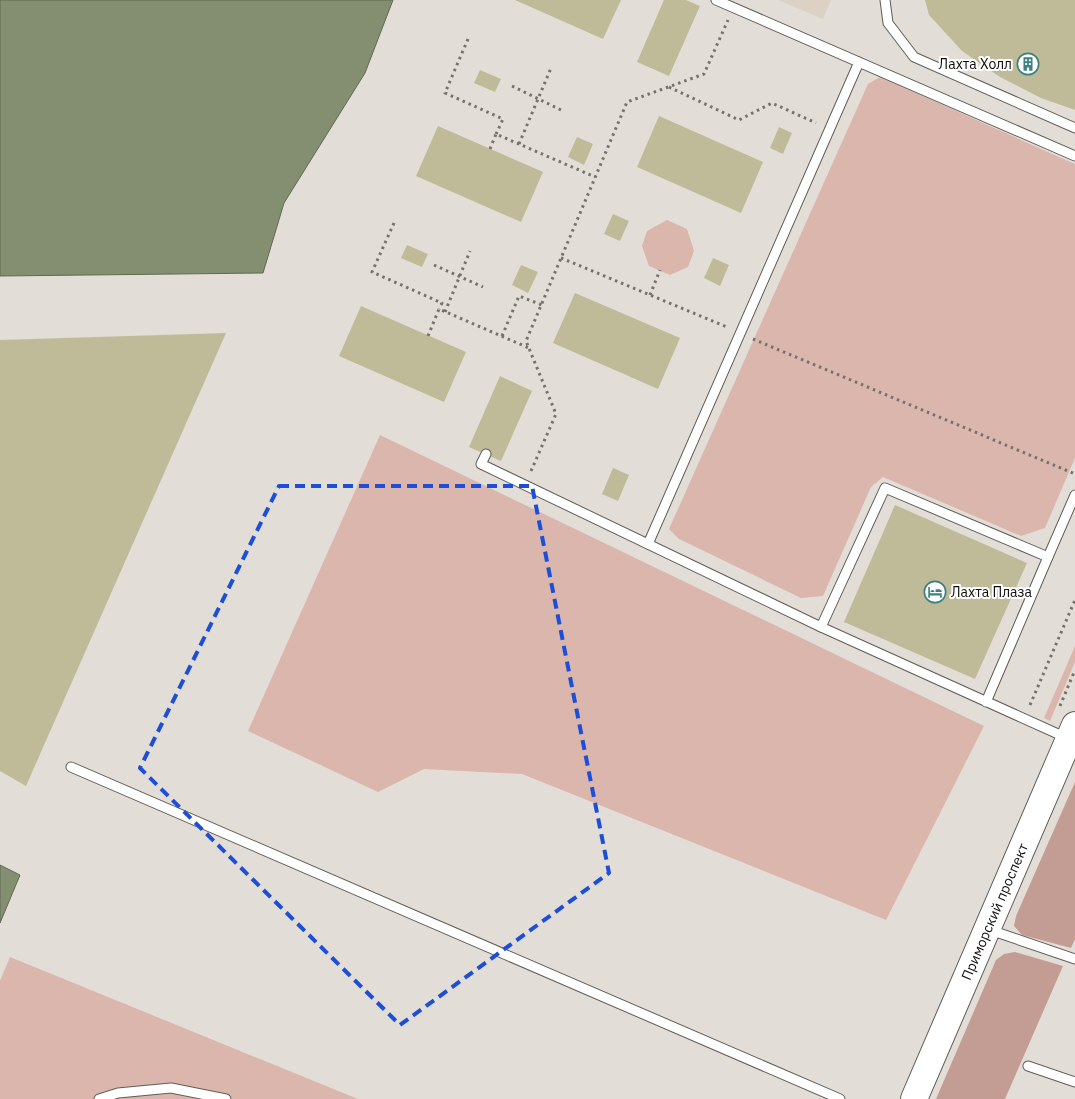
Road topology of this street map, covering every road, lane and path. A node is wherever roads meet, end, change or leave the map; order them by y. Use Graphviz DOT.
graph roads {
  1 [pos="716,0"];
  2 [pos="885,0"];
  3 [pos="734,8"];
  4 [pos="468,39"];
  5 [pos="859,62"];
  6 [pos="551,68"];
  7 [pos="512,86"];
  8 [pos="669,87"];
  9 [pos="538,99"];
  10 [pos="563,111"];
  11 [pos="1075,128"];
  12 [pos="830,130"];
  13 [pos="496,134"];
  14 [pos="519,144"];
  15 [pos="490,149"];
  16 [pos="1075,156"];
  17 [pos="595,178"];
  18 [pos="394,223"];
  19 [pos="470,252"];
  20 [pos="561,258"];
  21 [pos="434,265"];
  22 [pos="660,270"];
  23 [pos="459,276"];
  24 [pos="484,286"];
  25 [pos="650,295"];
  26 [pos="542,305"];
  27 [pos="439,309"];
  28 [pos="445,312"];
  29 [pos="740,333"];
  30 [pos="428,336"];
  31 [pos="502,336"];
  32 [pos="529,349"];
  33 [pos="486,454"];
  34 [pos="1075,474"];
  35 [pos="525,485"];
  36 [pos="1075,495"];
  37 [pos="648,544"];
  38 [pos="1048,557"];
  39 [pos="1075,600"];
  40 [pos="821,627"];
  41 [pos="1075,670"];
  42 [pos="986,702"];
  43 [pos="1024,719"];
  44 [pos="1067,724"];
  45 [pos="71,766"];
  46 [pos="987,929"];
  47 [pos="1075,959"];
  48 [pos="1028,1066"];
  49 [pos="1075,1082"];
  50 [pos="99,1099"];
  51 [pos="226,1099"];
  52 [pos="840,1099"];
  53 [pos="914,1099"];
  1 -- 3 [label="lane"];
  2 -- 11 [label="lane"];
  3 -- 5 [label="lane"];
  3 -- 8 [label="path"];
  4 -- 13 [label="path"];
  5 -- 12 [label="lane"];
  5 -- 16 [label="lane"];
  6 -- 9 [label="path"];
  7 -- 9 [label="path"];
  8 -- 12 [label="path"];
  8 -- 17 [label="path"];
  9 -- 10 [label="path"];
  9 -- 14 [label="path"];
  12 -- 29 [label="lane"];
  13 -- 14 [label="path"];
  13 -- 15 [label="path"];
  14 -- 17 [label="path"];
  17 -- 20 [label="path"];
  18 -- 27 [label="path"];
  19 -- 23 [label="path"];
  20 -- 25 [label="path"];
  20 -- 26 [label="path"];
  21 -- 23 [label="path"];
  22 -- 25 [label="path"];
  23 -- 24 [label="path"];
  23 -- 28 [label="path"];
  25 -- 29 [label="path"];
  26 -- 31 [label="path"];
  26 -- 32 [label="path"];
  27 -- 28 [label="path"];
  27 -- 30 [label="path"];
  28 -- 31 [label="path"];
  29 -- 34 [label="path"];
  29 -- 37 [label="lane"];
  31 -- 32 [label="path"];
  32 -- 35 [label="path"];
  33 -- 35 [label="lane"];
  35 -- 37 [label="lane"];
  36 -- 38 [label="lane"];
  37 -- 40 [label="lane"];
  38 -- 40 [label="lane"];
  38 -- 42 [label="lane"];
  39 -- 43 [label="path"];
  40 -- 42 [label="lane"];
  41 -- 44 [label="path"];
  42 -- 43 [label="lane"];
  43 -- 44 [label="lane"];
  44 -- 46 [label="street, Приморский проспект"];
  45 -- 52 [label="lane"];
  46 -- 47 [label="lane"];
  46 -- 53 [label="street, Приморский проспект"];
  48 -- 49 [label="lane"];
  50 -- 51 [label="lane"];
}
